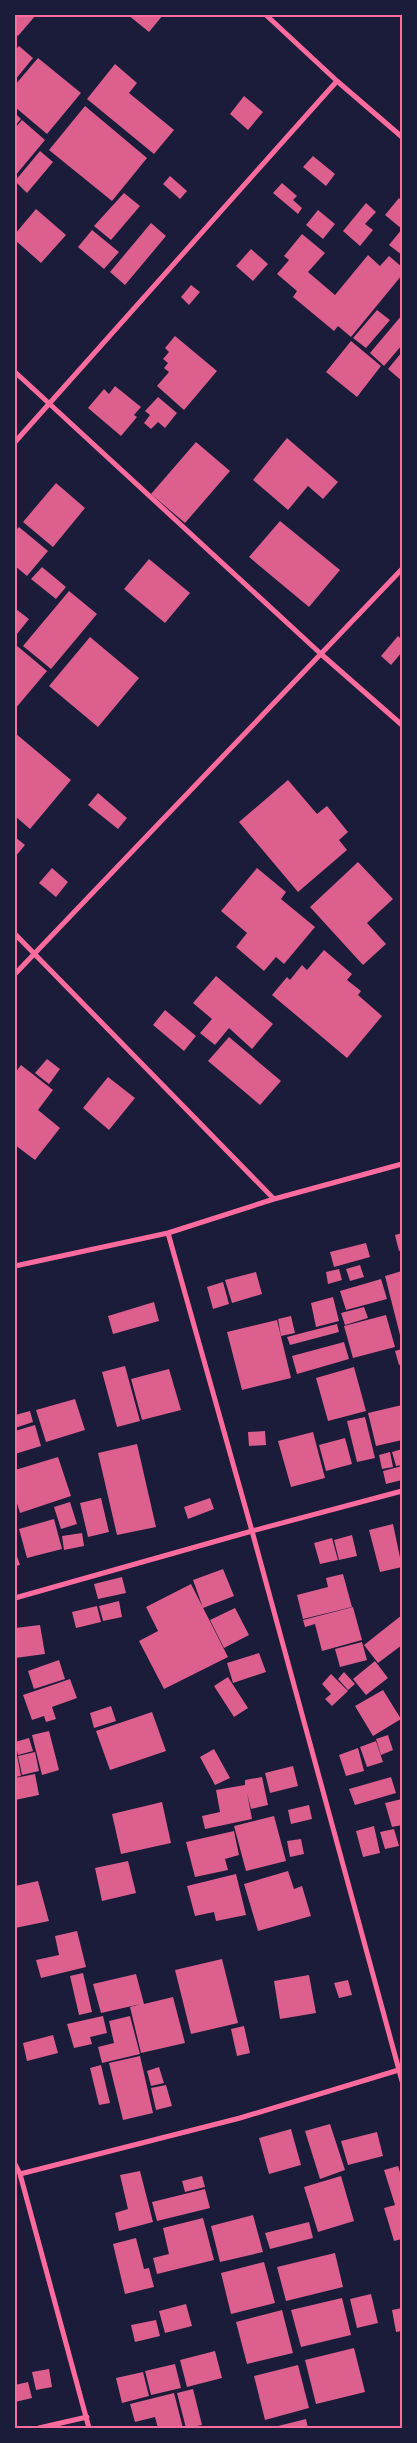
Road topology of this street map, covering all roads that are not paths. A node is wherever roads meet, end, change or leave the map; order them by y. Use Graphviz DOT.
graph roads {
  1 [pos="266,15"];
  2 [pos="337,81"];
  3 [pos="402,137"];
  4 [pos="15,372"];
  5 [pos="50,404"];
  6 [pos="15,442"];
  7 [pos="402,569"];
  8 [pos="320,654"];
  9 [pos="402,725"];
  10 [pos="15,934"];
  11 [pos="34,952"];
  12 [pos="15,974"];
  13 [pos="402,1164"];
  14 [pos="274,1199"];
  15 [pos="168,1233"];
  16 [pos="15,1266"];
  17 [pos="402,1491"];
  18 [pos="252,1531"];
  19 [pos="15,1598"];
  20 [pos="400,2069"];
  21 [pos="402,2082"];
  22 [pos="15,2164"];
  23 [pos="20,2174"];
  24 [pos="86,2417"];
  25 [pos="39,2428"];
  26 [pos="89,2428"];
  1 -- 2 [label="street"];
  2 -- 3 [label="street"];
  2 -- 5 [label="street"];
  4 -- 5 [label="street"];
  5 -- 6 [label="street"];
  5 -- 8 [label="street"];
  7 -- 8 [label="street"];
  8 -- 9 [label="street"];
  8 -- 11 [label="street"];
  10 -- 11 [label="street"];
  11 -- 12 [label="street"];
  11 -- 14 [label="street"];
  13 -- 14 [label="street"];
  14 -- 15 [label="street"];
  15 -- 16 [label="street"];
  15 -- 18 [label="street"];
  17 -- 18 [label="street"];
  18 -- 19 [label="street"];
  18 -- 20 [label="street"];
  20 -- 21 [label="street"];
  20 -- 23 [label="street"];
  22 -- 23 [label="street"];
  23 -- 24 [label="street"];
  24 -- 25 [label="street"];
  24 -- 26 [label="street"];
}
